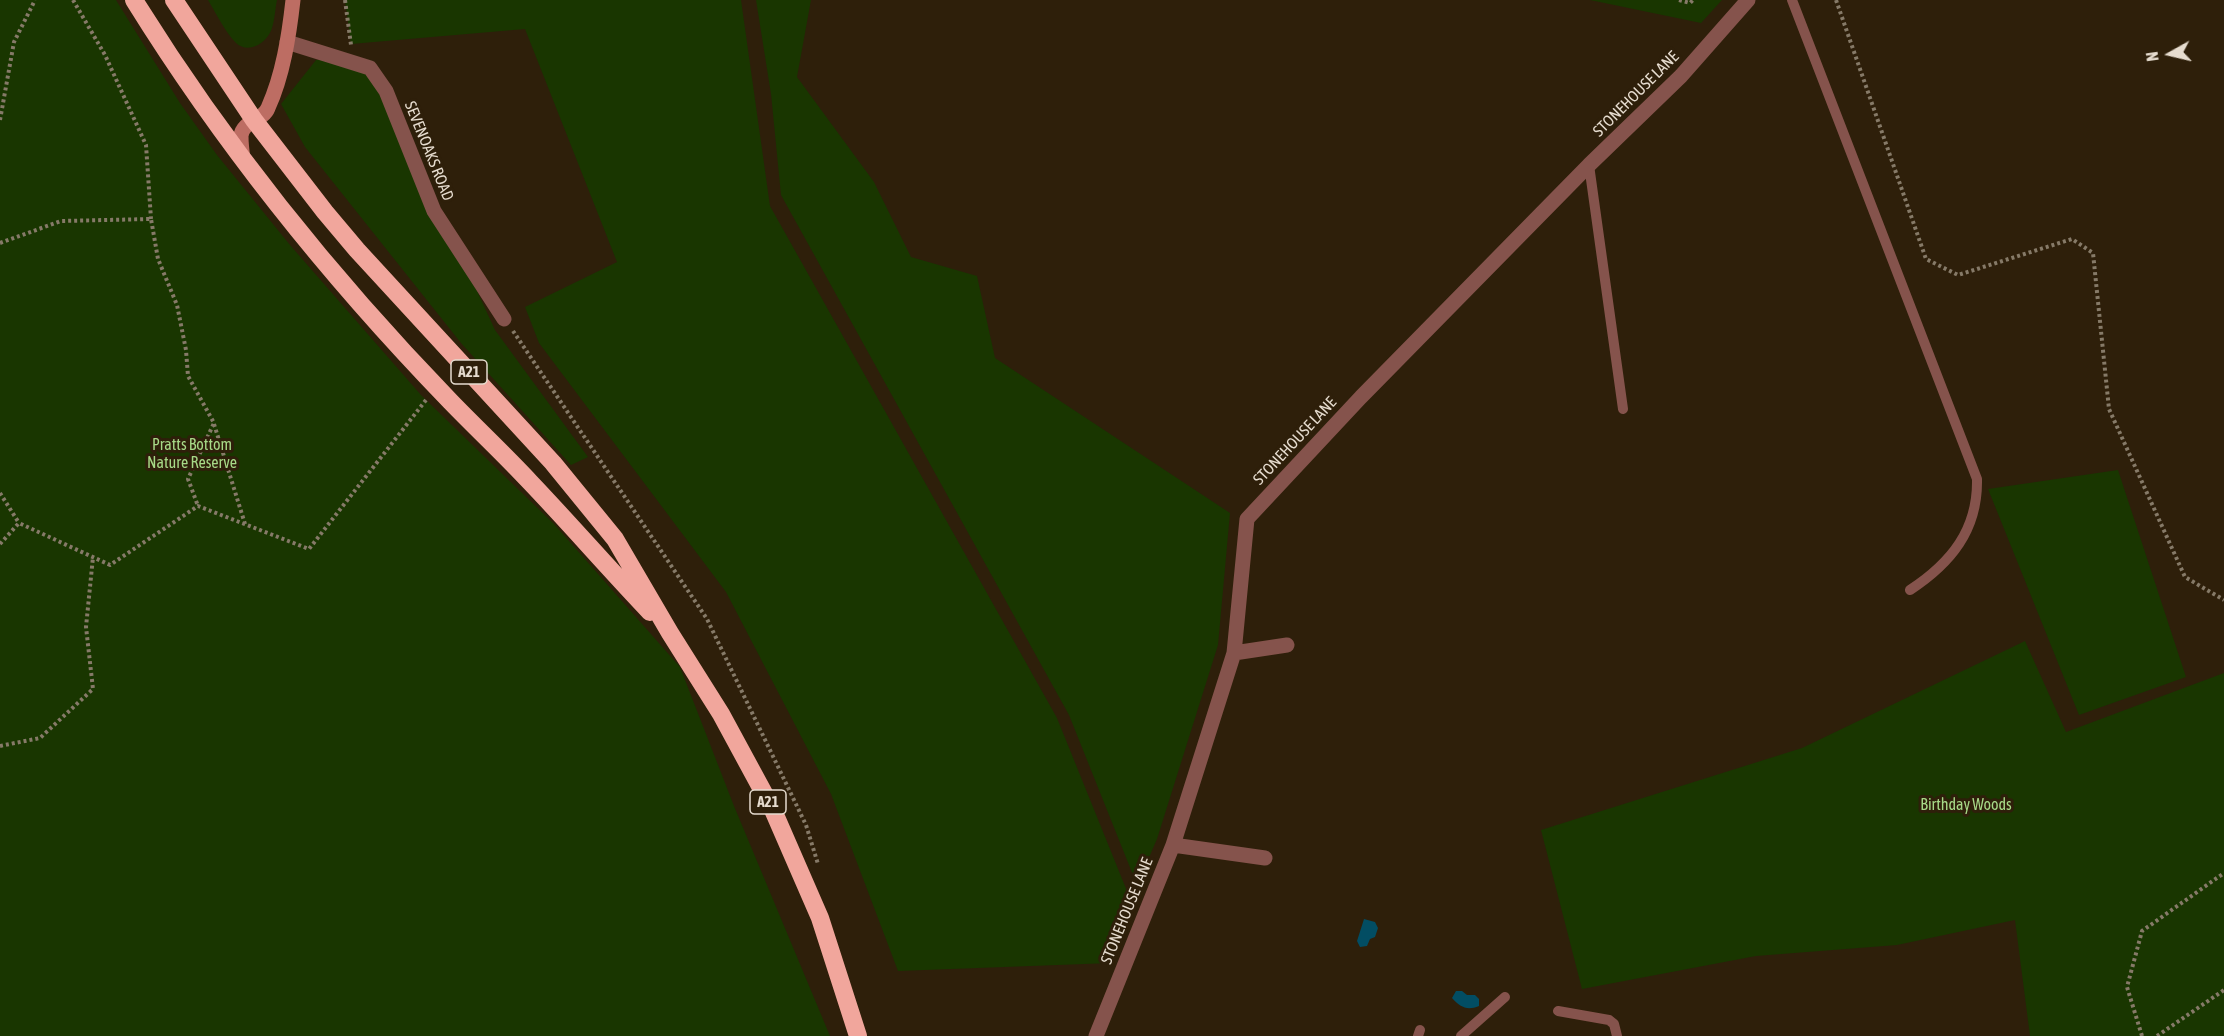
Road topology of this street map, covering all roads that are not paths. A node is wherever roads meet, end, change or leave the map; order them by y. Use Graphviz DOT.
graph roads {
  1 [pos="134,0"];
  2 [pos="174,0"];
  3 [pos="293,0"];
  4 [pos="1748,0"];
  5 [pos="1792,0"];
  6 [pos="287,42"];
  7 [pos="254,120"];
  8 [pos="243,159"];
  9 [pos="1588,165"];
  10 [pos="504,319"];
  11 [pos="1623,409"];
  12 [pos="1911,590"];
  13 [pos="670,633"];
  14 [pos="1287,645"];
  15 [pos="1234,653"];
  16 [pos="1173,845"];
  17 [pos="1265,858"];
  18 [pos="1505,997"];
  19 [pos="1558,1011"];
  20 [pos="858,1036"];
  21 [pos="1096,1036"];
  22 [pos="1461,1036"];
  23 [pos="1617,1036"];
  1 -- 8 [label="highway, A21"];
  2 -- 7 [label="highway, A21"];
  3 -- 6 [label="street"];
  4 -- 9 [label="street, STONEHOUSE LANE"];
  5 -- 12 [label="lane"];
  6 -- 7 [label="street"];
  6 -- 10 [label="street, SEVENOAKS ROAD"];
  7 -- 8 [label="street"];
  7 -- 13 [label="highway, A21"];
  8 -- 13 [label="highway, A21"];
  9 -- 11 [label="lane"];
  9 -- 15 [label="street, STONEHOUSE LANE"];
  13 -- 20 [label="highway, A21"];
  14 -- 15 [label="street"];
  15 -- 16 [label="street, STONEHOUSE LANE"];
  16 -- 17 [label="street"];
  16 -- 21 [label="street, STONEHOUSE LANE"];
  18 -- 22 [label="lane"];
  19 -- 23 [label="lane"];
}
